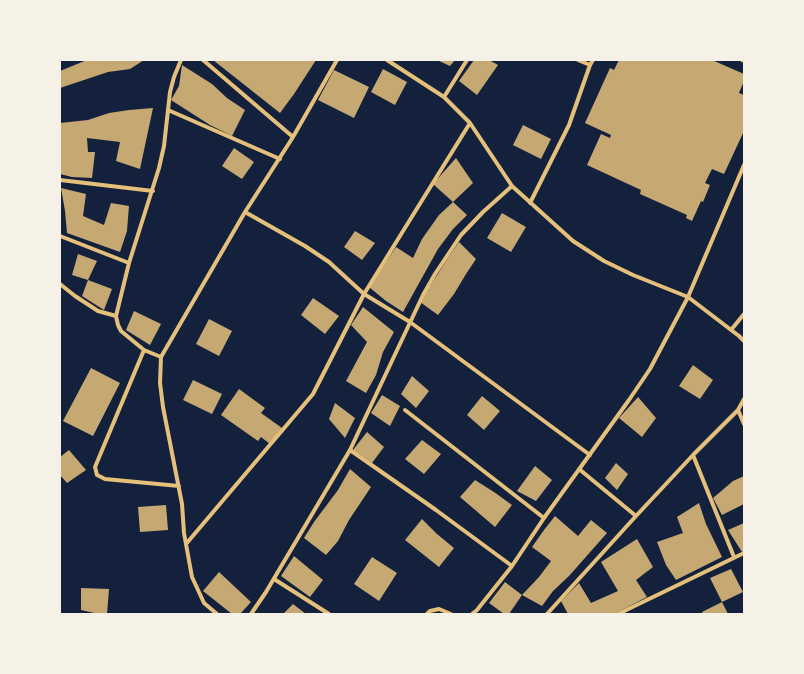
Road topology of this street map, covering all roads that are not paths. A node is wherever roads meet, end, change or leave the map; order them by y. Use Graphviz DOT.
graph roads {
  1 [pos="181,60"];
  2 [pos="204,60"];
  3 [pos="337,60"];
  4 [pos="387,60"];
  5 [pos="468,60"];
  6 [pos="578,60"];
  7 [pos="593,60"];
  8 [pos="590,65"];
  9 [pos="444,97"];
  10 [pos="168,110"];
  11 [pos="470,123"];
  12 [pos="293,137"];
  13 [pos="280,159"];
  14 [pos="744,166"];
  15 [pos="60,180"];
  16 [pos="512,186"];
  17 [pos="153,191"];
  18 [pos="530,203"];
  19 [pos="244,212"];
  20 [pos="60,236"];
  21 [pos="129,263"];
  22 [pos="60,284"];
  23 [pos="364,294"];
  24 [pos="688,297"];
  25 [pos="744,314"];
  26 [pos="116,316"];
  27 [pos="410,322"];
  28 [pos="731,330"];
  29 [pos="744,341"];
  30 [pos="144,350"];
  31 [pos="161,357"];
  32 [pos="744,399"];
  33 [pos="405,410"];
  34 [pos="738,410"];
  35 [pos="744,424"];
  36 [pos="350,450"];
  37 [pos="590,455"];
  38 [pos="693,455"];
  39 [pos="579,469"];
  40 [pos="179,486"];
  41 [pos="636,516"];
  42 [pos="544,518"];
  43 [pos="186,544"];
  44 [pos="744,553"];
  45 [pos="734,557"];
  46 [pos="512,566"];
  47 [pos="274,579"];
  48 [pos="217,614"];
  49 [pos="251,614"];
  50 [pos="329,614"];
  51 [pos="427,614"];
  52 [pos="451,614"];
  53 [pos="472,614"];
  54 [pos="547,614"];
  55 [pos="618,614"];
  1 -- 10 [label="street"];
  2 -- 12 [label="street"];
  3 -- 12 [label="street"];
  4 -- 9 [label="street"];
  5 -- 9 [label="street"];
  6 -- 8 [label="street"];
  7 -- 8 [label="street"];
  8 -- 18 [label="street"];
  9 -- 11 [label="street"];
  10 -- 13 [label="street"];
  10 -- 17 [label="street"];
  11 -- 16 [label="street"];
  11 -- 23 [label="street"];
  12 -- 13 [label="street"];
  13 -- 19 [label="street"];
  14 -- 24 [label="street"];
  15 -- 17 [label="street"];
  16 -- 18 [label="street"];
  16 -- 27 [label="street"];
  17 -- 21 [label="street"];
  18 -- 24 [label="street"];
  19 -- 23 [label="street"];
  19 -- 31 [label="street"];
  20 -- 21 [label="street"];
  21 -- 26 [label="street"];
  22 -- 26 [label="street"];
  23 -- 27 [label="street"];
  23 -- 43 [label="street"];
  24 -- 28 [label="street"];
  24 -- 37 [label="street"];
  25 -- 28 [label="street"];
  26 -- 30 [label="street"];
  27 -- 36 [label="street"];
  27 -- 37 [label="street"];
  28 -- 29 [label="street"];
  30 -- 31 [label="street"];
  30 -- 40 [label="street"];
  31 -- 40 [label="street"];
  32 -- 34 [label="street"];
  33 -- 42 [label="street"];
  34 -- 35 [label="street"];
  34 -- 38 [label="street"];
  36 -- 46 [label="street"];
  36 -- 47 [label="street"];
  37 -- 39 [label="street"];
  38 -- 41 [label="street"];
  38 -- 45 [label="street"];
  39 -- 41 [label="street"];
  39 -- 42 [label="street"];
  40 -- 43 [label="street"];
  41 -- 54 [label="street"];
  42 -- 46 [label="street"];
  43 -- 48 [label="street"];
  44 -- 45 [label="street"];
  45 -- 55 [label="street"];
  46 -- 53 [label="street"];
  47 -- 49 [label="street"];
  47 -- 50 [label="street"];
  51 -- 52 [label="street"];
}
